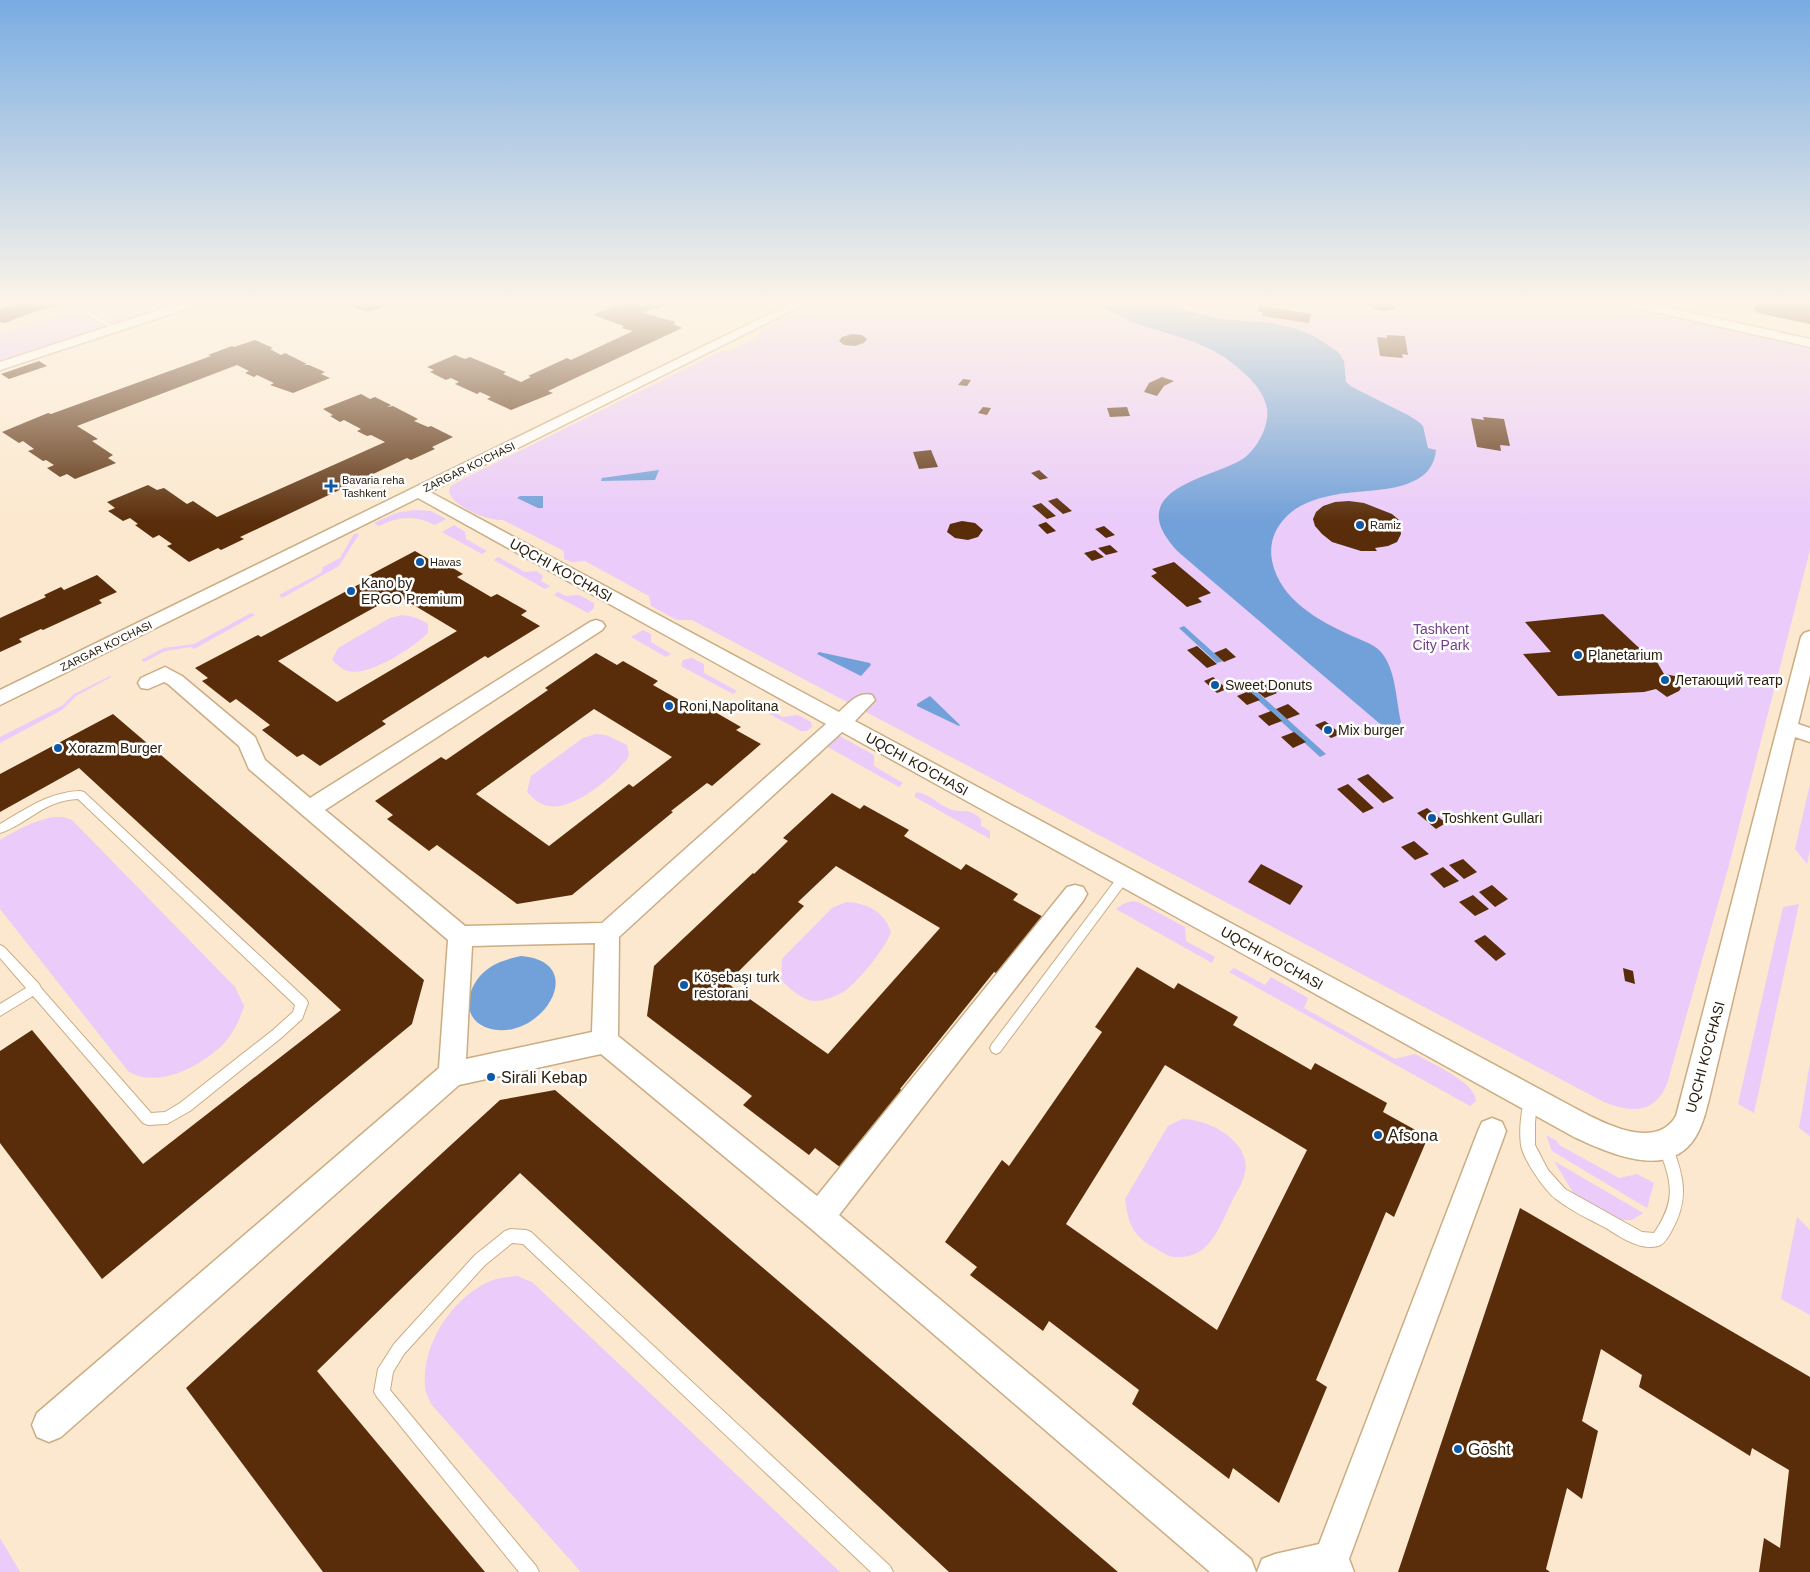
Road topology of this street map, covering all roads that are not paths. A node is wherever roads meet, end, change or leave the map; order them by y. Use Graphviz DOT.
graph roads {
  1 [pos="654,375"];
  2 [pos="418,492"];
  3 [pos="596,626"];
  4 [pos="1808,651"];
  5 [pos="148,683"];
  6 [pos="0,698"];
  7 [pos="865,700"];
  8 [pos="840,722"];
  9 [pos="1788,727"];
  10 [pos="1810,735"];
  11 [pos="309,809"];
  12 [pos="0,829"];
  13 [pos="1124,877"];
  14 [pos="1075,894"];
  15 [pos="607,932"];
  16 [pos="460,936"];
  17 [pos="0,950"];
  18 [pos="35,988"];
  19 [pos="0,1011"];
  20 [pos="605,1041"];
  21 [pos="996,1048"];
  22 [pos="452,1074"];
  23 [pos="1532,1098"];
  24 [pos="1492,1131"];
  25 [pos="1665,1146"];
  26 [pos="819,1216"];
  27 [pos="49,1425"];
  28 [pos="1334,1566"];
  29 [pos="530,1572"];
  30 [pos="884,1572"];
  31 [pos="1238,1572"];
  32 [pos="1275,1572"];
  1 -- 2 [label="street, ZARGAR KO'CHASI"];
  2 -- 6 [label="street, ZARGAR KO'CHASI"];
  2 -- 8 [label="street, UQCHI KO'CHASI"];
  3 -- 11 [label="street"];
  4 -- 9 [label="street, UQCHI KO'CHASI"];
  5 -- 11 [label="street"];
  7 -- 8 [label="street"];
  8 -- 13 [label="street, UQCHI KO'CHASI"];
  8 -- 15 [label="street"];
  9 -- 10 [label="street"];
  9 -- 25 [label="street, UQCHI KO'CHASI"];
  11 -- 16 [label="street"];
  12 -- 18 [label="lane"];
  13 -- 21 [label="lane"];
  13 -- 23 [label="street, UQCHI KO'CHASI"];
  14 -- 26 [label="street"];
  15 -- 16 [label="street"];
  15 -- 20 [label="street"];
  16 -- 22 [label="street"];
  17 -- 18 [label="lane"];
  18 -- 19 [label="lane"];
  20 -- 22 [label="street"];
  20 -- 26 [label="street"];
  22 -- 27 [label="street"];
  23 -- 25 [label="street, UQCHI KO'CHASI"];
  23 -- 25 [label="lane"];
  24 -- 28 [label="street"];
  26 -- 31 [label="street"];
  28 -- 32 [label="street"];
  29 -- 30 [label="lane"];
}
